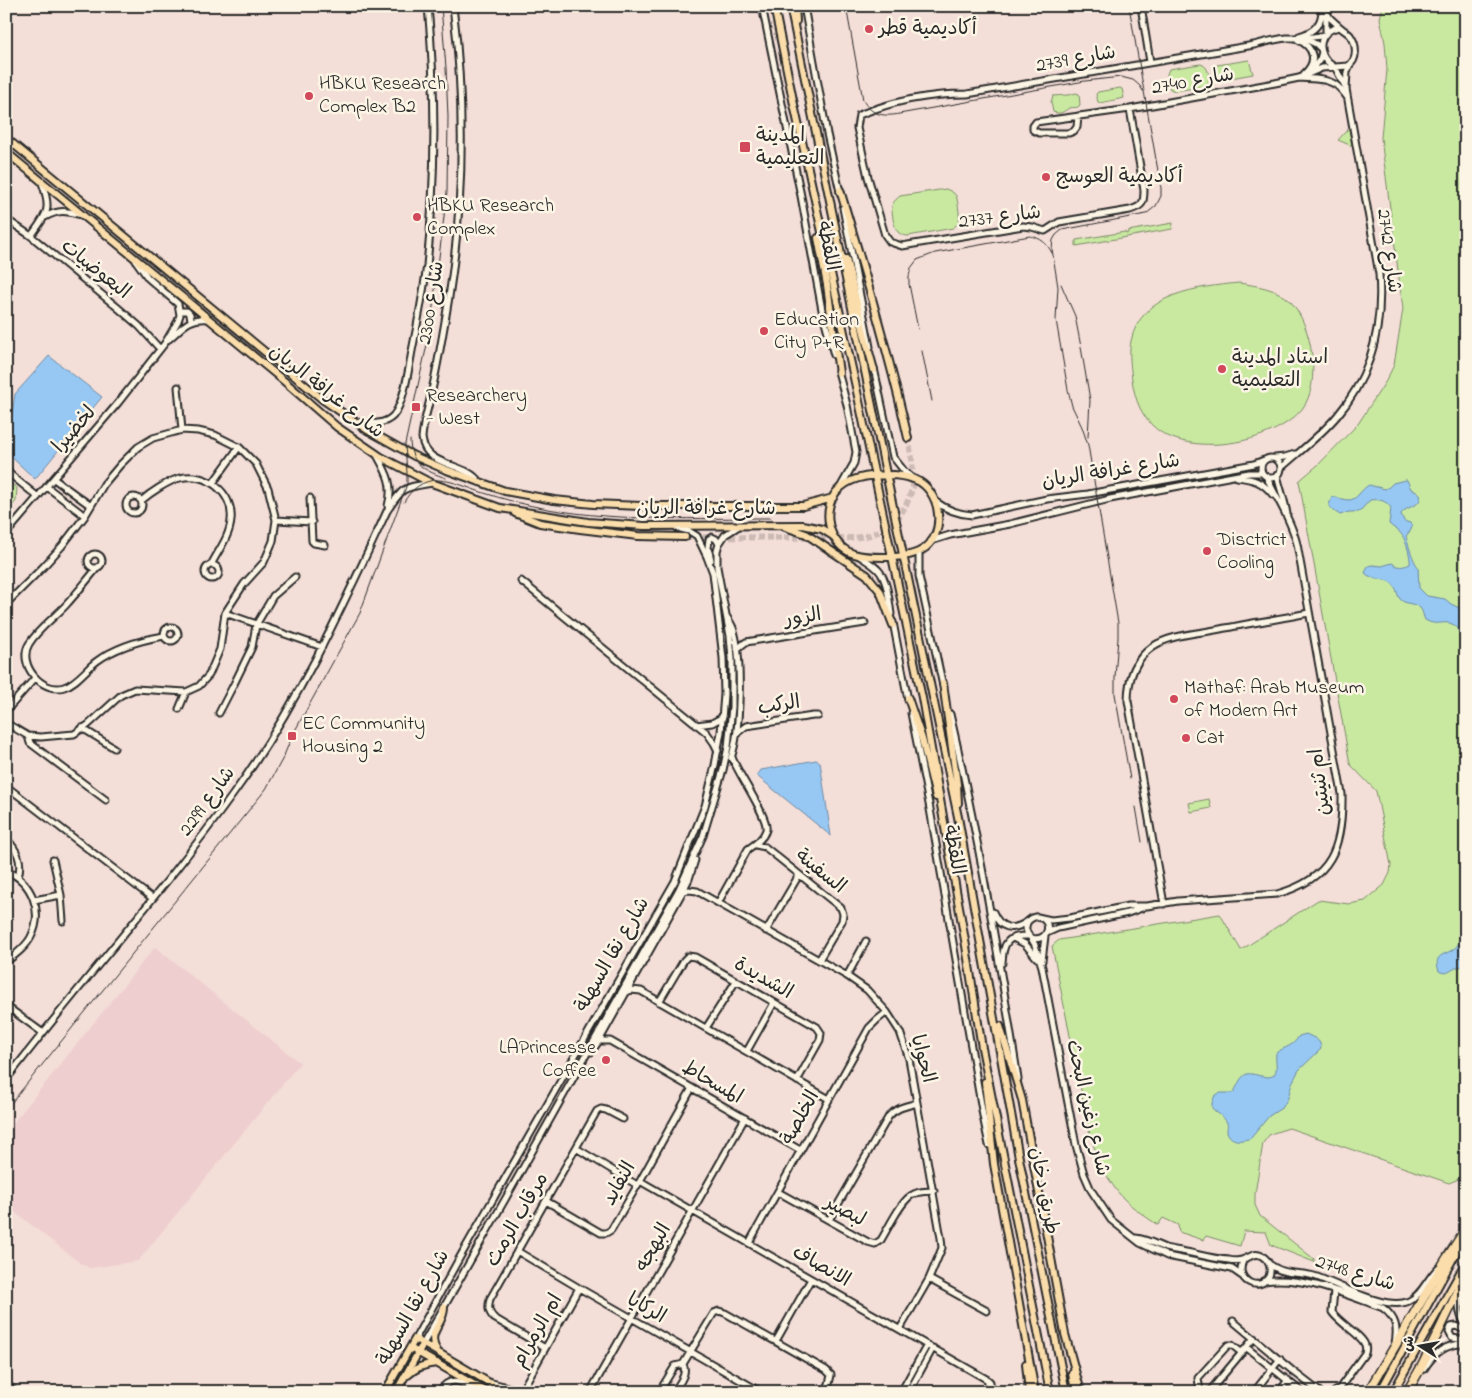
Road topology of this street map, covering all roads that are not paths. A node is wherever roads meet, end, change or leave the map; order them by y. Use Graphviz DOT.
graph roads {
  1 [pos="428,6"];
  2 [pos="453,6"];
  3 [pos="762,6"];
  4 [pos="772,6"];
  5 [pos="790,6"];
  6 [pos="795,6"];
  7 [pos="804,6"];
  8 [pos="1141,6"];
  9 [pos="1322,6"];
  10 [pos="1340,27"];
  11 [pos="1325,34"];
  12 [pos="1293,38"];
  13 [pos="1304,38"];
  14 [pos="1322,50"];
  15 [pos="800,60"];
  16 [pos="1150,62"];
  17 [pos="1352,64"];
  18 [pos="1334,66"];
  19 [pos="1312,72"];
  20 [pos="1299,78"];
  21 [pos="1346,89"];
  22 [pos="1347,97"];
  23 [pos="1130,109"];
  24 [pos="1078,116"];
  25 [pos="858,120"];
  26 [pos="6,138"];
  27 [pos="6,152"];
  28 [pos="41,181"];
  29 [pos="826,186"];
  30 [pos="812,190"];
  31 [pos="840,190"];
  32 [pos="82,215"];
  33 [pos="45,217"];
  34 [pos="6,219"];
  35 [pos="31,236"];
  36 [pos="134,258"];
  37 [pos="180,312"];
  38 [pos="208,319"];
  39 [pos="190,320"];
  40 [pos="165,343"];
  41 [pos="160,349"];
  42 [pos="874,370"];
  43 [pos="839,374"];
  44 [pos="178,387"];
  45 [pos="354,422"];
  46 [pos="182,430"];
  47 [pos="908,438"];
  48 [pos="239,447"];
  49 [pos="1298,452"];
  50 [pos="376,453"];
  51 [pos="1274,458"];
  52 [pos="1264,460"];
  53 [pos="6,468"];
  54 [pos="1280,468"];
  55 [pos="886,475"];
  56 [pos="1264,475"];
  57 [pos="1277,475"];
  58 [pos="874,476"];
  59 [pos="911,477"];
  60 [pos="1232,477"];
  61 [pos="54,478"];
  62 [pos="479,482"];
  63 [pos="213,483"];
  64 [pos="433,483"];
  65 [pos="47,487"];
  66 [pos="840,487"];
  67 [pos="65,488"];
  68 [pos="38,496"];
  69 [pos="59,496"];
  70 [pos="310,498"];
  71 [pos="833,498"];
  72 [pos="139,499"];
  73 [pos="936,502"];
  74 [pos="1279,504"];
  75 [pos="91,506"];
  76 [pos="500,508"];
  77 [pos="387,511"];
  78 [pos="85,516"];
  79 [pos="1288,517"];
  80 [pos="276,520"];
  81 [pos="312,522"];
  82 [pos="659,525"];
  83 [pos="740,526"];
  84 [pos="782,526"];
  85 [pos="6,534"];
  86 [pos="833,536"];
  87 [pos="685,537"];
  88 [pos="931,542"];
  89 [pos="719,544"];
  90 [pos="325,545"];
  91 [pos="918,552"];
  92 [pos="857,555"];
  93 [pos="904,556"];
  94 [pos="892,557"];
  95 [pos="91,566"];
  96 [pos="213,566"];
  97 [pos="98,567"];
  98 [pos="713,573"];
  99 [pos="90,576"];
  100 [pos="295,576"];
  101 [pos="521,581"];
  102 [pos="6,604"];
  103 [pos="225,613"];
  104 [pos="1309,613"];
  105 [pos="725,614"];
  106 [pos="865,623"];
  107 [pos="256,625"];
  108 [pos="893,625"];
  109 [pos="164,636"];
  110 [pos="736,638"];
  111 [pos="746,642"];
  112 [pos="322,647"];
  113 [pos="737,650"];
  114 [pos="35,678"];
  115 [pos="943,683"];
  116 [pos="186,692"];
  117 [pos="908,698"];
  118 [pos="180,709"];
  119 [pos="6,711"];
  120 [pos="219,713"];
  121 [pos="818,716"];
  122 [pos="723,717"];
  123 [pos="738,720"];
  124 [pos="6,723"];
  125 [pos="696,725"];
  126 [pos="746,726"];
  127 [pos="82,728"];
  128 [pos="736,734"];
  129 [pos="28,736"];
  130 [pos="114,748"];
  131 [pos="718,752"];
  132 [pos="732,757"];
  133 [pos="724,770"];
  134 [pos="6,786"];
  135 [pos="106,800"];
  136 [pos="941,806"];
  137 [pos="958,817"];
  138 [pos="6,838"];
  139 [pos="756,845"];
  140 [pos="695,854"];
  141 [pos="53,860"];
  142 [pos="6,871"];
  143 [pos="799,875"];
  144 [pos="18,877"];
  145 [pos="690,879"];
  146 [pos="683,891"];
  147 [pos="697,891"];
  148 [pos="61,895"];
  149 [pos="152,898"];
  150 [pos="34,900"];
  151 [pos="718,903"];
  152 [pos="1164,904"];
  153 [pos="990,905"];
  154 [pos="1147,906"];
  155 [pos="1117,908"];
  156 [pos="1109,910"];
  157 [pos="1093,913"];
  158 [pos="1118,915"];
  159 [pos="1109,917"];
  160 [pos="1042,918"];
  161 [pos="1095,920"];
  162 [pos="63,921"];
  163 [pos="1028,922"];
  164 [pos="766,931"];
  165 [pos="1046,934"];
  166 [pos="1013,937"];
  167 [pos="1030,937"];
  168 [pos="866,941"];
  169 [pos="819,960"];
  170 [pos="6,962"];
  171 [pos="1041,964"];
  172 [pos="1001,971"];
  173 [pos="847,976"];
  174 [pos="634,978"];
  175 [pos="736,981"];
  176 [pos="640,991"];
  177 [pos="627,992"];
  178 [pos="991,996"];
  179 [pos="659,1002"];
  180 [pos="774,1003"];
  181 [pos="6,1006"];
  182 [pos="887,1012"];
  183 [pos="706,1028"];
  184 [pos="605,1030"];
  185 [pos="43,1033"];
  186 [pos="610,1041"];
  187 [pos="599,1042"];
  188 [pos="982,1048"];
  189 [pos="747,1052"];
  190 [pos="585,1057"];
  191 [pos="6,1080"];
  192 [pos="797,1080"];
  193 [pos="692,1088"];
  194 [pos="829,1099"];
  195 [pos="1022,1100"];
  196 [pos="918,1103"];
  197 [pos="745,1118"];
  198 [pos="624,1119"];
  199 [pos="576,1148"];
  200 [pos="800,1150"];
  201 [pos="994,1164"];
  202 [pos="639,1183"];
  203 [pos="934,1191"];
  204 [pos="778,1192"];
  205 [pos="546,1202"];
  206 [pos="692,1211"];
  207 [pos="829,1220"];
  208 [pos="1465,1230"];
  209 [pos="1135,1238"];
  210 [pos="749,1243"];
  211 [pos="517,1251"];
  212 [pos="1244,1259"];
  213 [pos="1445,1261"];
  214 [pos="1466,1262"];
  215 [pos="1269,1264"];
  216 [pos="1242,1276"];
  217 [pos="1466,1276"];
  218 [pos="1320,1278"];
  219 [pos="811,1279"];
  220 [pos="929,1279"];
  221 [pos="1264,1281"];
  222 [pos="1319,1286"];
  223 [pos="580,1288"];
  224 [pos="1334,1291"];
  225 [pos="444,1307"];
  226 [pos="987,1311"];
  227 [pos="632,1318"];
  228 [pos="1022,1318"];
  229 [pos="1233,1321"];
  230 [pos="1466,1325"];
  231 [pos="900,1329"];
  232 [pos="1466,1331"];
  233 [pos="1065,1334"];
  234 [pos="1254,1338"];
  235 [pos="415,1339"];
  236 [pos="1466,1340"];
  237 [pos="776,1341"];
  238 [pos="423,1344"];
  239 [pos="1466,1344"];
  240 [pos="927,1345"];
  241 [pos="1395,1346"];
  242 [pos="410,1348"];
  243 [pos="545,1348"];
  244 [pos="933,1348"];
  245 [pos="1246,1348"];
  246 [pos="690,1351"];
  247 [pos="418,1352"];
  248 [pos="438,1352"];
  249 [pos="1242,1353"];
  250 [pos="1280,1360"];
  251 [pos="438,1363"];
  252 [pos="683,1364"];
  253 [pos="1272,1369"];
  254 [pos="988,1380"];
  255 [pos="1288,1380"];
  256 [pos="402,1382"];
  257 [pos="489,1383"];
  258 [pos="6,1384"];
  259 [pos="748,1385"];
  260 [pos="440,1390"];
  261 [pos="523,1390"];
  262 [pos="1255,1391"];
  263 [pos="1337,1391"];
  264 [pos="16,1392"];
  265 [pos="385,1392"];
  266 [pos="396,1392"];
  267 [pos="479,1392"];
  268 [pos="487,1392"];
  269 [pos="504,1392"];
  270 [pos="590,1392"];
  271 [pos="660,1392"];
  272 [pos="674,1392"];
  273 [pos="745,1392"];
  274 [pos="761,1392"];
  275 [pos="825,1392"];
  276 [pos="901,1392"];
  277 [pos="909,1392"];
  278 [pos="986,1392"];
  279 [pos="991,1392"];
  280 [pos="1029,1392"];
  281 [pos="1035,1392"];
  282 [pos="1050,1392"];
  283 [pos="1066,1392"];
  284 [pos="1075,1392"];
  285 [pos="1082,1392"];
  286 [pos="1200,1392"];
  287 [pos="1209,1392"];
  288 [pos="1279,1392"];
  289 [pos="1302,1392"];
  290 [pos="1320,1392"];
  291 [pos="1368,1392"];
  292 [pos="1380,1392"];
  293 [pos="1394,1392"];
  294 [pos="1408,1392"];
  1 -- 45 [label="street, شارع 2300"];
  2 -- 62 [label="street, شارع 2300"];
  3 -- 43 [label="street, اللقطة"];
  4 -- 30 [label="main road, اللقطة"];
  5 -- 15 [label="main road, اللقطة"];
  6 -- 15 [label="main road"];
  7 -- 31 [label="street, اللقطة"];
  8 -- 16 [label="street"];
  9 -- 10 [label="street"];
  9 -- 11 [label="street"];
  9 -- 12 [label="street"];
  10 -- 11 [label="street"];
  10 -- 17 [label="street"];
  11 -- 13 [label="street, شارع 2739"];
  11 -- 14 [label="street"];
  12 -- 13 [label="street, شارع 2739"];
  12 -- 16 [label="street, شارع 2739"];
  12 -- 20 [label="street"];
  13 -- 14 [label="street"];
  14 -- 18 [label="street"];
  14 -- 19 [label="street"];
  15 -- 29 [label="main road, اللقطة"];
  16 -- 25 [label="street, شارع 2739"];
  17 -- 18 [label="street"];
  17 -- 21 [label="street, شارع 2742"];
  18 -- 19 [label="street, شارع 2740"];
  18 -- 21 [label="street, شارع 2742"];
  19 -- 20 [label="street, شارع 2740"];
  20 -- 22 [label="street"];
  20 -- 23 [label="street, شارع 2740"];
  21 -- 22 [label="street, شارع 2742"];
  22 -- 49 [label="street, شارع 2742"];
  23 -- 24 [label="street, شارع 2740"];
  23 -- 25 [label="street, شارع 2737"];
  24 -- 24 [label="street, شارع 2740"];
  26 -- 45 [label="main road, شارع غرافة الريان"];
  27 -- 28 [label="main road, شارع غرافة الريان"];
  28 -- 32 [label="main road, شارع غرافة الريان"];
  28 -- 33 [label="street"];
  29 -- 42 [label="main road"];
  29 -- 55 [label="main road, اللقطة"];
  30 -- 43 [label="main road"];
  30 -- 58 [label="main road, اللقطة"];
  31 -- 42 [label="street, اللقطة"];
  31 -- 47 [label="main road"];
  32 -- 33 [label="street"];
  32 -- 36 [label="main road, شارع غرافة الريان"];
  33 -- 35 [label="street"];
  34 -- 35 [label="street, البعوضيات"];
  35 -- 41 [label="street, البعوضيات"];
  36 -- 37 [label="street"];
  36 -- 38 [label="main road, شارع غرافة الريان"];
  37 -- 39 [label="street"];
  37 -- 40 [label="street, لخضيرا"];
  38 -- 39 [label="street"];
  38 -- 50 [label="main road, شارع غرافة الريان"];
  39 -- 40 [label="street, لخضيرا"];
  40 -- 41 [label="street, لخضيرا"];
  41 -- 61 [label="street, لخضيرا"];
  42 -- 59 [label="street, اللقطة"];
  43 -- 66 [label="street, اللقطة"];
  44 -- 46 [label="street"];
  45 -- 62 [label="main road, شارع غرافة الريان"];
  46 -- 48 [label="street"];
  46 -- 75 [label="street"];
  48 -- 63 [label="street"];
  48 -- 80 [label="street"];
  49 -- 51 [label="street, شارع 2742"];
  49 -- 54 [label="street, شارع 2742"];
  50 -- 64 [label="main road, شارع غرافة الريان"];
  50 -- 77 [label="street, شارع 2299"];
  51 -- 52 [label="street"];
  51 -- 54 [label="street"];
  52 -- 56 [label="street"];
  52 -- 73 [label="street, شارع غرافة الريان"];
  53 -- 68 [label="street"];
  54 -- 57 [label="street"];
  55 -- 58 [label="main road"];
  55 -- 59 [label="main road"];
  55 -- 93 [label="main road, اللقطة"];
  56 -- 57 [label="street"];
  56 -- 60 [label="street, شارع غرافة الريان"];
  56 -- 74 [label="street, ام ثنيتين"];
  57 -- 79 [label="street, ام ثنيتين"];
  58 -- 66 [label="main road"];
  58 -- 94 [label="main road, اللقطة"];
  59 -- 73 [label="main road, اللقطة"];
  60 -- 74 [label="street, شارع غرافة الريان"];
  60 -- 88 [label="street, شارع غرافة الريان"];
  61 -- 65 [label="street, لخضيرا"];
  61 -- 67 [label="street"];
  62 -- 71 [label="main road, شارع غرافة الريان"];
  63 -- 72 [label="street"];
  63 -- 96 [label="street"];
  64 -- 76 [label="main road, شارع غرافة الريان"];
  64 -- 77 [label="street, شارع 2299"];
  65 -- 68 [label="street, لخضيرا"];
  65 -- 69 [label="street"];
  66 -- 71 [label="main road, اللقطة"];
  67 -- 69 [label="street"];
  67 -- 75 [label="street"];
  68 -- 85 [label="street, لخضيرا"];
  69 -- 78 [label="street"];
  70 -- 81 [label="street"];
  71 -- 86 [label="main road, اللقطة"];
  73 -- 88 [label="main road"];
  74 -- 79 [label="street, ام ثنيتين"];
  75 -- 78 [label="street"];
  76 -- 82 [label="main road, شارع غرافة الريان"];
  76 -- 87 [label="main road"];
  77 -- 112 [label="street, شارع 2299"];
  78 -- 102 [label="street"];
  79 -- 104 [label="street, ام ثنيتين"];
  80 -- 81 [label="street"];
  80 -- 103 [label="street"];
  81 -- 90 [label="street"];
  82 -- 83 [label="main road, شارع غرافة الريان"];
  82 -- 98 [label="street, شارع نقا السهلة"];
  83 -- 84 [label="main road, شارع غرافة الريان"];
  83 -- 89 [label="street"];
  84 -- 86 [label="main road, شارع غرافة الريان"];
  84 -- 108 [label="main road"];
  86 -- 92 [label="main road, اللقطة"];
  88 -- 91 [label="main road"];
  89 -- 98 [label="street"];
  89 -- 105 [label="street, شارع نقا السهلة"];
  91 -- 93 [label="main road"];
  91 -- 115 [label="street, اللقطة"];
  92 -- 94 [label="main road"];
  92 -- 108 [label="street, اللقطة"];
  93 -- 94 [label="main road"];
  93 -- 137 [label="main road, اللقطة"];
  94 -- 136 [label="main road, اللقطة"];
  95 -- 97 [label="street"];
  95 -- 97 [label="street"];
  95 -- 99 [label="street"];
  97 -- 99 [label="street"];
  98 -- 122 [label="street, شارع نقا السهلة"];
  99 -- 114 [label="street"];
  100 -- 107 [label="street"];
  101 -- 125 [label="street"];
  103 -- 107 [label="street"];
  103 -- 116 [label="street"];
  104 -- 152 [label="street"];
  104 -- 152 [label="street, ام ثنيتين"];
  105 -- 110 [label="street, شارع نقا السهلة"];
  105 -- 133 [label="street, شارع نقا السهلة"];
  106 -- 111 [label="street, الزور"];
  107 -- 112 [label="street"];
  107 -- 120 [label="street"];
  108 -- 117 [label="street, اللقطة"];
  109 -- 114 [label="street"];
  110 -- 111 [label="street"];
  110 -- 113 [label="street, شارع نقا السهلة"];
  111 -- 113 [label="street"];
  112 -- 149 [label="street, شارع 2299"];
  113 -- 123 [label="street, شارع نقا السهلة"];
  114 -- 119 [label="street"];
  115 -- 137 [label="main road"];
  115 -- 153 [label="street, اللقطة"];
  116 -- 118 [label="street"];
  116 -- 127 [label="street"];
  117 -- 136 [label="main road"];
  117 -- 201 [label="street, اللقطة"];
  121 -- 126 [label="street, الركب"];
  122 -- 125 [label="street"];
  122 -- 131 [label="street, شارع نقا السهلة"];
  123 -- 126 [label="street, الركب"];
  123 -- 128 [label="street, شارع نقا السهلة"];
  124 -- 129 [label="street"];
  125 -- 131 [label="street"];
  126 -- 128 [label="street, الركب"];
  127 -- 129 [label="street"];
  127 -- 130 [label="street"];
  128 -- 132 [label="street, شارع نقا السهلة"];
  129 -- 135 [label="street"];
  131 -- 235 [label="street, شارع نقا السهلة"];
  132 -- 133 [label="street, شارع نقا السهلة"];
  132 -- 139 [label="street"];
  133 -- 140 [label="street, شارع نقا السهلة"];
  134 -- 149 [label="street"];
  136 -- 188 [label="main road, اللقطة"];
  137 -- 178 [label="main road, اللقطة"];
  138 -- 144 [label="street"];
  139 -- 143 [label="street, السفينة"];
  139 -- 151 [label="street"];
  140 -- 145 [label="street"];
  140 -- 190 [label="street, شارع نقا السهلة"];
  141 -- 148 [label="street"];
  142 -- 144 [label="street"];
  143 -- 164 [label="street"];
  143 -- 169 [label="street, السفينة"];
  144 -- 150 [label="street"];
  145 -- 146 [label="street"];
  145 -- 147 [label="street, الحوايا"];
  146 -- 147 [label="street, الحوايا"];
  146 -- 174 [label="street"];
  147 -- 151 [label="street, الحوايا"];
  148 -- 150 [label="street"];
  148 -- 162 [label="street"];
  149 -- 185 [label="street, شارع 2299"];
  150 -- 170 [label="street"];
  151 -- 164 [label="street, الحوايا"];
  152 -- 154 [label="street, ام ثنيتين"];
  153 -- 163 [label="street"];
  153 -- 172 [label="street, اللقطة"];
  154 -- 155 [label="street, ام ثنيتين"];
  154 -- 158 [label="street, ام ثنيتين"];
  155 -- 156 [label="street, ام ثنيتين"];
  155 -- 158 [label="street"];
  156 -- 157 [label="street, ام ثنيتين"];
  156 -- 159 [label="street"];
  157 -- 160 [label="street, ام ثنيتين"];
  157 -- 161 [label="street"];
  158 -- 159 [label="street, ام ثنيتين"];
  159 -- 161 [label="street, ام ثنيتين"];
  160 -- 163 [label="street"];
  160 -- 165 [label="street"];
  161 -- 165 [label="street, ام ثنيتين"];
  163 -- 167 [label="street"];
  164 -- 169 [label="street, الحوايا"];
  165 -- 167 [label="street"];
  165 -- 171 [label="street, شارع زغين البحث"];
  166 -- 167 [label="street"];
  166 -- 171 [label="street"];
  166 -- 172 [label="street"];
  167 -- 171 [label="street, شارع زغين البحث"];
  168 -- 173 [label="street"];
  169 -- 173 [label="street, الحوايا"];
  171 -- 209 [label="street, شارع زغين البحث"];
  172 -- 195 [label="street, اللقطة"];
  173 -- 182 [label="street, الحوايا"];
  174 -- 176 [label="street"];
  174 -- 177 [label="street"];
  175 -- 179 [label="street, الشديدة"];
  175 -- 180 [label="street, الشديدة"];
  175 -- 183 [label="street"];
  176 -- 177 [label="street"];
  176 -- 179 [label="street"];
  177 -- 184 [label="street"];
  178 -- 195 [label="main road"];
  178 -- 283 [label="main road, طريق دخان"];
  179 -- 183 [label="street"];
  180 -- 189 [label="street"];
  180 -- 192 [label="street, الشديدة"];
  181 -- 185 [label="street"];
  182 -- 194 [label="street, الخلصة"];
  182 -- 196 [label="street, الحوايا"];
  183 -- 189 [label="street"];
  184 -- 186 [label="street"];
  184 -- 187 [label="street"];
  185 -- 191 [label="street, شارع 2299"];
  186 -- 187 [label="street"];
  186 -- 193 [label="street, المسحاط"];
  187 -- 190 [label="street"];
  188 -- 201 [label="main road"];
  188 -- 282 [label="main road, طريق دخان"];
  189 -- 192 [label="street"];
  190 -- 225 [label="street, شارع نقا السهلة"];
  192 -- 194 [label="street"];
  193 -- 197 [label="street, المسحاط"];
  193 -- 202 [label="street, النفايد"];
  194 -- 200 [label="street, الخلصة"];
  195 -- 233 [label="main road"];
  196 -- 203 [label="street, الحوايا"];
  196 -- 207 [label="street"];
  197 -- 200 [label="street, المسحاط"];
  197 -- 206 [label="street, البهجه"];
  198 -- 199 [label="street, مرقاب الرمث"];
  199 -- 202 [label="street, الانصاف"];
  199 -- 205 [label="street, مرقاب الرمث"];
  200 -- 204 [label="street, الخلصة"];
  201 -- 228 [label="main road"];
  202 -- 205 [label="street, النفايد"];
  202 -- 206 [label="street, الانصاف"];
  203 -- 207 [label="street, لبصير"];
  203 -- 220 [label="street, الحوايا"];
  204 -- 207 [label="street, لبصير"];
  204 -- 210 [label="street, الخلصة"];
  205 -- 211 [label="street, مرقاب الرمث"];
  206 -- 210 [label="street, الانصاف"];
  206 -- 227 [label="street, البهجه"];
  208 -- 213 [label="highway"];
  208 -- 292 [label="main road"];
  209 -- 212 [label="street, شارع زغين البحث"];
  209 -- 216 [label="street, شارع زغين البحث"];
  210 -- 219 [label="street, الانصاف"];
  211 -- 223 [label="street, الركايا"];
  211 -- 243 [label="street, مرقاب الرمث"];
  212 -- 215 [label="street"];
  212 -- 216 [label="street"];
  213 -- 218 [label="street, شارع 2748"];
  213 -- 241 [label="highway"];
  214 -- 293 [label="main road"];
  215 -- 218 [label="street, شارع 2748"];
  215 -- 221 [label="street"];
  216 -- 221 [label="street"];
  217 -- 230 [label="street"];
  217 -- 294 [label="highway"];
  218 -- 222 [label="street"];
  219 -- 231 [label="street, الانصاف"];
  219 -- 237 [label="street"];
  220 -- 226 [label="street"];
  220 -- 231 [label="street, الحوايا"];
  221 -- 222 [label="street, شارع 2748"];
  222 -- 224 [label="street, شارع 2748"];
  223 -- 227 [label="street, الركايا"];
  223 -- 243 [label="street, ام الرمرام"];
  224 -- 241 [label="street, شارع 2748"];
  224 -- 263 [label="street"];
  225 -- 238 [label="street, شارع نقا السهلة"];
  225 -- 248 [label="main road"];
  227 -- 246 [label="street, الركايا"];
  227 -- 270 [label="street, البهجه"];
  228 -- 280 [label="main road"];
  228 -- 281 [label="main road"];
  229 -- 234 [label="street"];
  231 -- 240 [label="street, الانصاف"];
  232 -- 236 [label="street"];
  233 -- 284 [label="main road"];
  233 -- 285 [label="main road"];
  234 -- 245 [label="street"];
  234 -- 250 [label="street"];
  235 -- 238 [label="main road"];
  235 -- 242 [label="main road, شارع نقا السهلة"];
  237 -- 246 [label="street"];
  237 -- 275 [label="street"];
  238 -- 247 [label="main road, شارع نقا السهلة"];
  238 -- 248 [label="main road"];
  239 -- 294 [label="street"];
  240 -- 244 [label="street, الانصاف"];
  240 -- 276 [label="street"];
  241 -- 291 [label="highway"];
  242 -- 247 [label="main road"];
  242 -- 265 [label="main road, شارع نقا السهلة"];
  243 -- 261 [label="street, ام الرمرام"];
  244 -- 254 [label="street, الانصاف"];
  244 -- 277 [label="street"];
  245 -- 249 [label="street"];
  245 -- 253 [label="street"];
  246 -- 252 [label="street"];
  246 -- 259 [label="street, الركايا"];
  247 -- 251 [label="main road"];
  247 -- 256 [label="main road, شارع نقا السهلة"];
  248 -- 257 [label="main road"];
  249 -- 286 [label="street"];
  249 -- 287 [label="street"];
  250 -- 253 [label="street"];
  250 -- 290 [label="street"];
  251 -- 256 [label="main road"];
  251 -- 268 [label="main road"];
  252 -- 271 [label="street"];
  252 -- 272 [label="street"];
  253 -- 255 [label="street"];
  253 -- 262 [label="street"];
  254 -- 278 [label="street"];
  254 -- 279 [label="street"];
  255 -- 288 [label="street"];
  255 -- 289 [label="street"];
  256 -- 266 [label="main road, شارع نقا السهلة"];
  257 -- 261 [label="street, ام الرمرام"];
  257 -- 269 [label="main road"];
  258 -- 264 [label="street"];
  259 -- 273 [label="street"];
  259 -- 274 [label="street, الركايا"];
  260 -- 267 [label="street"];
}
